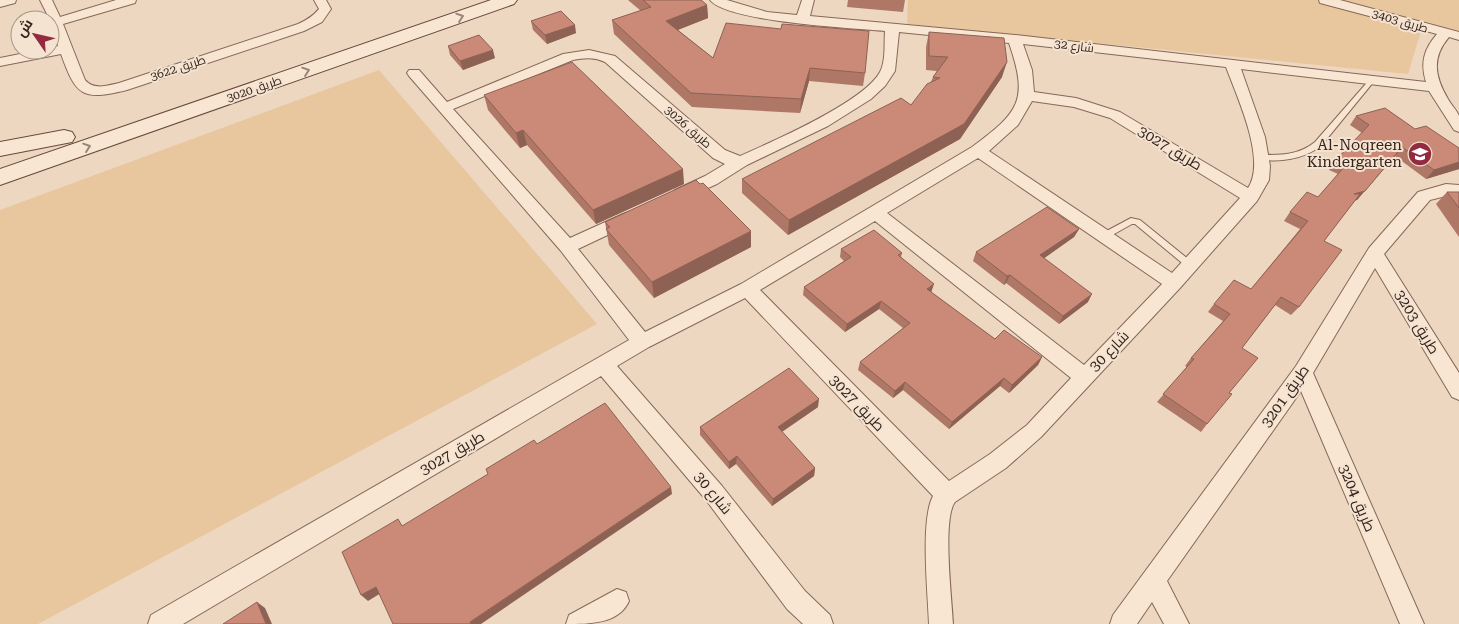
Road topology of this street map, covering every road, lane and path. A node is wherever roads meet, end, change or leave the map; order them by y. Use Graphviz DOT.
graph roads {
  1 [pos="10,0"];
  2 [pos="130,0"];
  3 [pos="320,0"];
  4 [pos="458,0"];
  5 [pos="508,0"];
  6 [pos="716,0"];
  7 [pos="808,0"];
  8 [pos="1326,0"];
  9 [pos="0,3"];
  10 [pos="802,20"];
  11 [pos="60,21"];
  12 [pos="892,29"];
  13 [pos="60,33"];
  14 [pos="1452,35"];
  15 [pos="1015,39"];
  16 [pos="66,50"];
  17 [pos="0,62"];
  18 [pos="1232,64"];
  19 [pos="414,73"];
  20 [pos="1373,79"];
  21 [pos="1434,87"];
  22 [pos="1028,96"];
  23 [pos="444,108"];
  24 [pos="1459,127"];
  25 [pos="64,137"];
  26 [pos="0,149"];
  27 [pos="978,151"];
  28 [pos="1261,157"];
  29 [pos="0,158"];
  30 [pos="741,161"];
  31 [pos="41,163"];
  32 [pos="0,177"];
  33 [pos="0,183"];
  34 [pos="1459,191"];
  35 [pos="1251,198"];
  36 [pos="666,201"];
  37 [pos="648,210"];
  38 [pos="874,212"];
  39 [pos="1104,236"];
  40 [pos="567,247"];
  41 [pos="1375,254"];
  42 [pos="1190,265"];
  43 [pos="1174,283"];
  44 [pos="747,289"];
  45 [pos="642,342"];
  46 [pos="603,364"];
  47 [pos="1303,372"];
  48 [pos="1084,377"];
  49 [pos="1459,391"];
  50 [pos="946,495"];
  51 [pos="1154,580"];
  52 [pos="618,601"];
  53 [pos="160,624"];
  54 [pos="578,624"];
  55 [pos="820,624"];
  56 [pos="941,624"];
  57 [pos="1122,624"];
  58 [pos="1178,624"];
  59 [pos="1412,624"];
  1 -- 9 [label="street"];
  2 -- 11 [label="street"];
  3 -- 16 [label="street, طريق 3622"];
  4 -- 25 [label="street, طريق 3020"];
  31 -- 5 [label="street, طريق 3020, one-way"];
  6 -- 10 [label="street, شارع 32"];
  7 -- 10 [label="street"];
  8 -- 14 [label="street, طريق 3403"];
  10 -- 12 [label="street, شارع 32"];
  12 -- 15 [label="street, شارع 32"];
  12 -- 30 [label="street"];
  13 -- 16 [label="street, طريق 3622"];
  14 -- 21 [label="street"];
  15 -- 18 [label="street, شارع 32"];
  15 -- 22 [label="street"];
  16 -- 17 [label="street"];
  18 -- 20 [label="street, شارع 32"];
  18 -- 28 [label="street, شارع 30"];
  19 -- 23 [label="street"];
  20 -- 21 [label="street, شارع 32"];
  20 -- 28 [label="lane"];
  21 -- 24 [label="street"];
  22 -- 27 [label="street, طريق 3027"];
  22 -- 35 [label="street, طريق 3027"];
  23 -- 30 [label="street, طريق 3026"];
  23 -- 40 [label="street"];
  25 -- 26 [label="street"];
  25 -- 29 [label="street, طريق 3020"];
  27 -- 38 [label="street, طريق 3027"];
  27 -- 39 [label="street"];
  28 -- 35 [label="street, شارع 30"];
  30 -- 36 [label="street"];
  31 -- 32 [label="street, طريق 3020"];
  31 -- 33 [label="street"];
  34 -- 41 [label="street, طريق 3201"];
  35 -- 42 [label="street, شارع 30"];
  37 -- 40 [label="street"];
  38 -- 44 [label="street, طريق 3027"];
  38 -- 48 [label="street"];
  39 -- 42 [label="lane"];
  39 -- 43 [label="street"];
  40 -- 45 [label="street"];
  41 -- 47 [label="street, طريق 3201"];
  41 -- 49 [label="street, طريق 3203"];
  42 -- 43 [label="street, شارع 30"];
  43 -- 48 [label="street, شارع 30"];
  44 -- 45 [label="street, طريق 3027"];
  44 -- 50 [label="street, طريق 3027"];
  45 -- 46 [label="street, طريق 3027"];
  46 -- 53 [label="street, طريق 3027"];
  46 -- 55 [label="street, شارع 30"];
  47 -- 51 [label="street, طريق 3201"];
  47 -- 59 [label="street, طريق 3204"];
  48 -- 50 [label="street, شارع 30"];
  50 -- 56 [label="street"];
  51 -- 57 [label="street, طريق 3201"];
  51 -- 58 [label="street"];
  52 -- 54 [label="street"];
}
